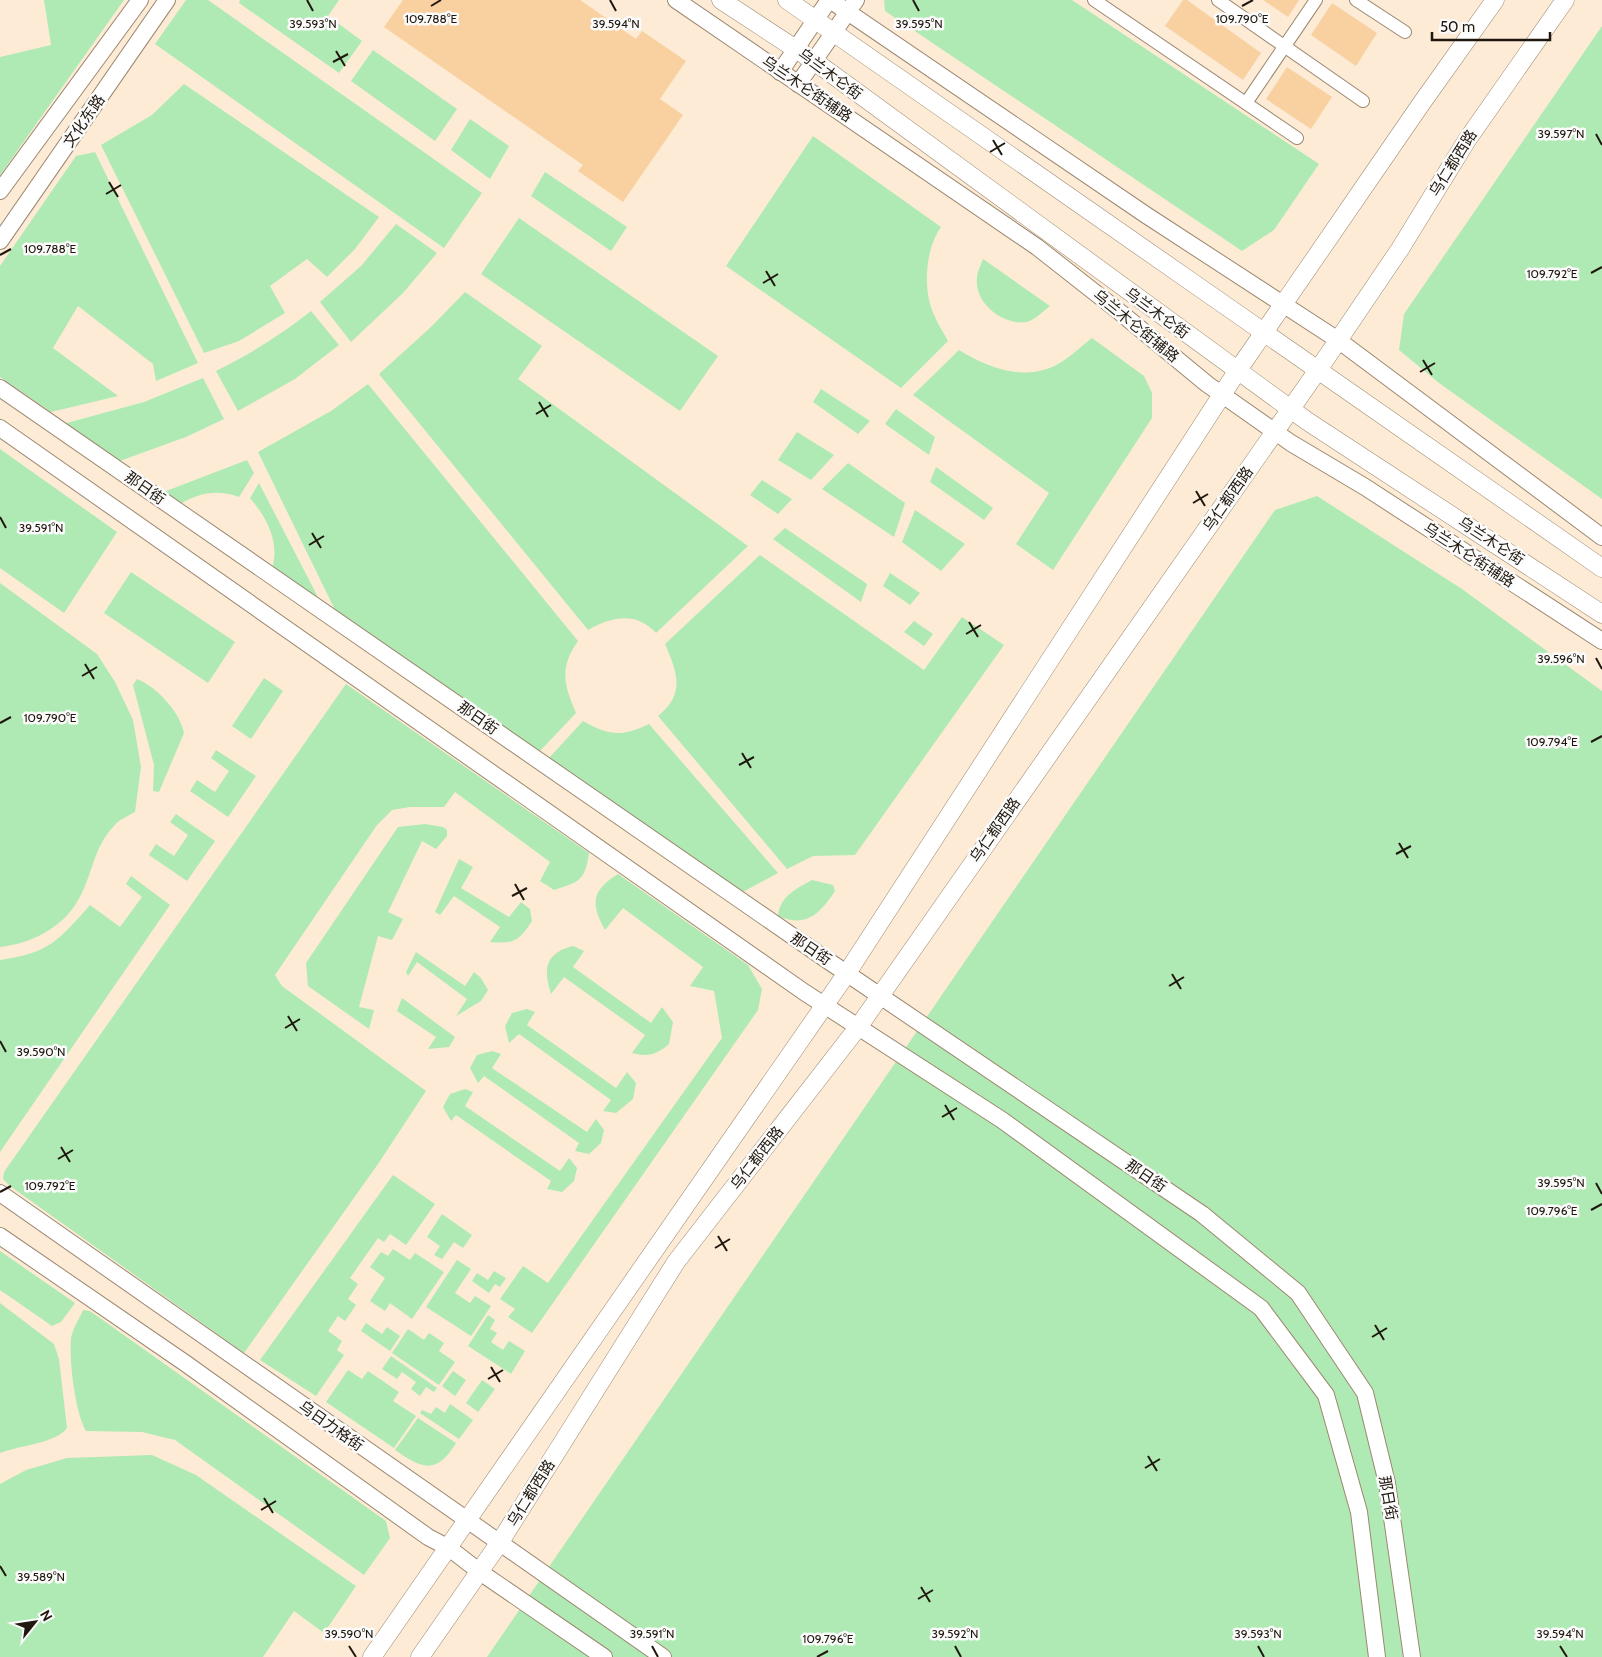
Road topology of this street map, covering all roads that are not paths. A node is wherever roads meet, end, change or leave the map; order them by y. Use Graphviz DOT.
graph roads {
  1 [pos="140,0"];
  2 [pos="167,0"];
  3 [pos="676,0"];
  4 [pos="721,0"];
  5 [pos="787,0"];
  6 [pos="830,0"];
  7 [pos="1094,0"];
  8 [pos="1218,0"];
  9 [pos="1316,0"];
  10 [pos="1356,0"];
  11 [pos="1495,0"];
  12 [pos="1565,0"];
  13 [pos="852,6"];
  14 [pos="816,20"];
  15 [pos="834,32"];
  16 [pos="1405,32"];
  17 [pos="1284,46"];
  18 [pos="796,49"];
  19 [pos="814,61"];
  20 [pos="780,72"];
  21 [pos="798,84"];
  22 [pos="1363,101"];
  23 [pos="1246,103"];
  24 [pos="1297,138"];
  25 [pos="0,191"];
  26 [pos="0,241"];
  27 [pos="1282,305"];
  28 [pos="1263,332"];
  29 [pos="1338,340"];
  30 [pos="1238,370"];
  31 [pos="1318,370"];
  32 [pos="0,388"];
  33 [pos="1222,395"];
  34 [pos="1290,409"];
  35 [pos="0,428"];
  36 [pos="1274,431"];
  37 [pos="1602,537"];
  38 [pos="1602,568"];
  39 [pos="1602,614"];
  40 [pos="1602,641"];
  41 [pos="847,973"];
  42 [pos="880,995"];
  43 [pos="825,1004"];
  44 [pos="859,1026"];
  45 [pos="0,1193"];
  46 [pos="0,1236"];
  47 [pos="468,1520"];
  48 [pos="500,1542"];
  49 [pos="449,1548"];
  50 [pos="480,1572"];
  51 [pos="372,1657"];
  52 [pos="420,1657"];
  53 [pos="604,1657"];
  54 [pos="663,1657"];
  55 [pos="1377,1657"];
  56 [pos="1412,1657"];
  1 -- 25 [label="street, 文化东路"];
  2 -- 26 [label="street, 文化东路"];
  3 -- 20 [label="street, 乌兰木仑街辅路"];
  4 -- 18 [label="main road, 乌兰木仑街"];
  5 -- 14 [label="main road"];
  6 -- 13 [label="street"];
  6 -- 14 [label="street"];
  7 -- 23 [label="street"];
  8 -- 17 [label="street"];
  9 -- 17 [label="street"];
  10 -- 16 [label="street"];
  11 -- 27 [label="main road, 乌仁都西路"];
  12 -- 29 [label="main road, 乌仁都西路"];
  13 -- 15 [label="street"];
  13 -- 27 [label="street"];
  14 -- 15 [label="main road"];
  14 -- 18 [label="street"];
  15 -- 19 [label="street"];
  15 -- 28 [label="main road"];
  17 -- 22 [label="street"];
  17 -- 23 [label="street"];
  18 -- 19 [label="main road, 乌兰木仑街"];
  18 -- 20 [label="street"];
  19 -- 21 [label="street"];
  19 -- 30 [label="main road, 乌兰木仑街"];
  20 -- 21 [label="street, 乌兰木仑街辅路"];
  21 -- 33 [label="street, 乌兰木仑街辅路"];
  23 -- 24 [label="street"];
  27 -- 28 [label="main road, 乌仁都西路"];
  27 -- 29 [label="street"];
  28 -- 30 [label="main road, 乌仁都西路"];
  28 -- 31 [label="main road"];
  29 -- 31 [label="main road, 乌仁都西路"];
  29 -- 37 [label="street"];
  30 -- 33 [label="main road, 乌仁都西路"];
  30 -- 34 [label="main road, 乌兰木仑街"];
  31 -- 34 [label="main road, 乌仁都西路"];
  31 -- 38 [label="main road"];
  32 -- 41 [label="street, 那日街"];
  33 -- 36 [label="street, 乌兰木仑街辅路"];
  33 -- 41 [label="main road, 乌仁都西路"];
  34 -- 36 [label="main road, 乌仁都西路"];
  34 -- 39 [label="main road, 乌兰木仑街"];
  35 -- 43 [label="street, 那日街"];
  36 -- 40 [label="street, 乌兰木仑街辅路"];
  36 -- 42 [label="main road, 乌仁都西路"];
  41 -- 42 [label="street, 那日街"];
  41 -- 43 [label="main road, 乌仁都西路"];
  42 -- 44 [label="main road, 乌仁都西路"];
  42 -- 56 [label="street, 那日街"];
  43 -- 44 [label="street, 那日街"];
  43 -- 47 [label="main road, 乌仁都西路"];
  44 -- 48 [label="main road, 乌仁都西路"];
  44 -- 55 [label="street, 那日街"];
  45 -- 47 [label="street, 乌日力格街"];
  46 -- 49 [label="street"];
  47 -- 48 [label="street, 乌日力格街"];
  47 -- 49 [label="main road, 乌仁都西路"];
  48 -- 50 [label="main road, 乌仁都西路"];
  48 -- 54 [label="street, 乌日力格街"];
  49 -- 50 [label="street"];
  49 -- 51 [label="main road, 乌仁都西路"];
  50 -- 52 [label="main road, 乌仁都西路"];
  50 -- 53 [label="street"];
}
